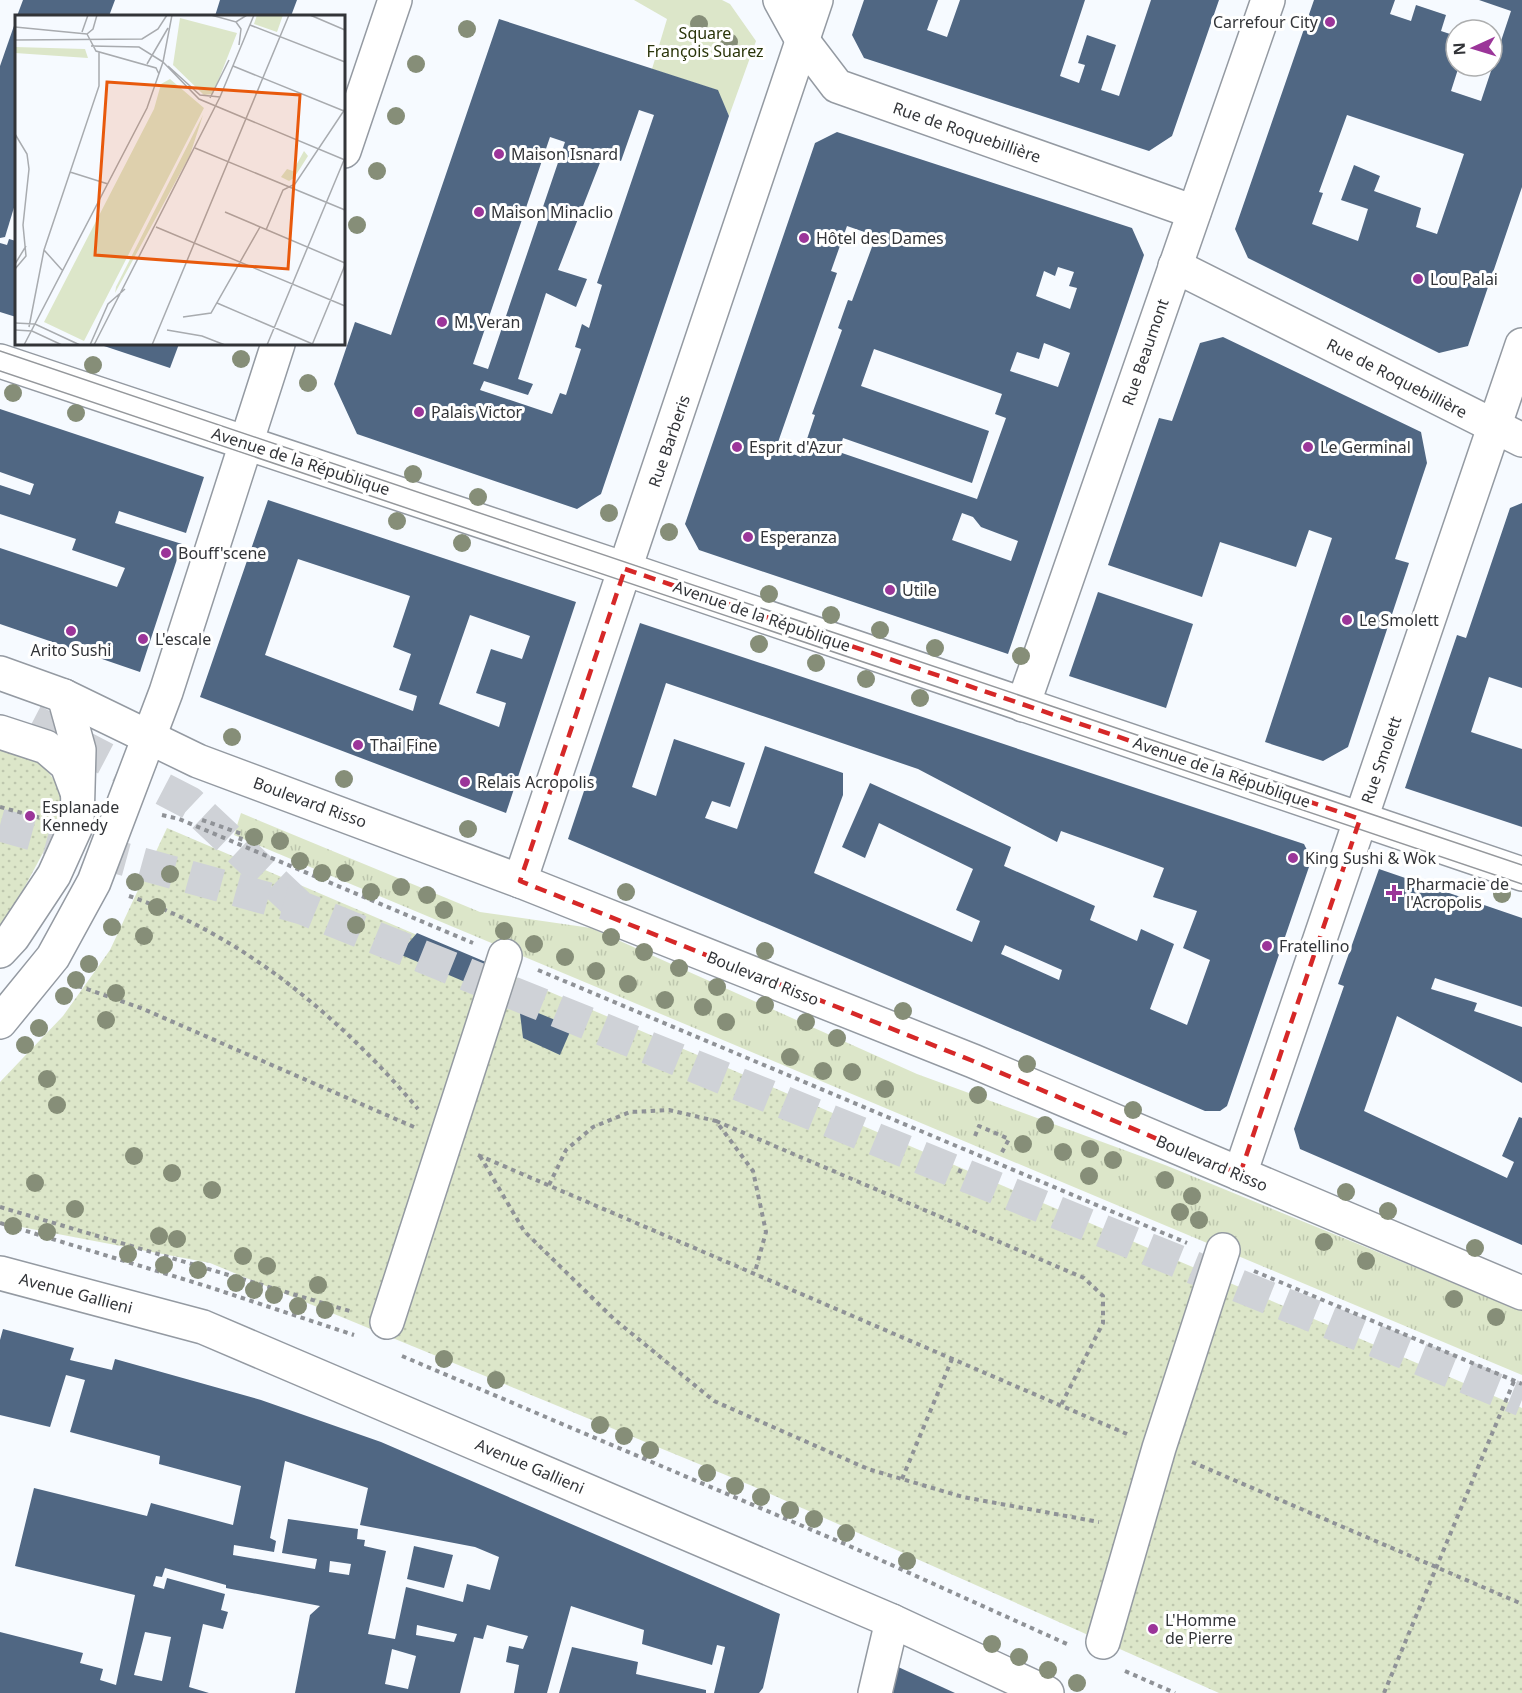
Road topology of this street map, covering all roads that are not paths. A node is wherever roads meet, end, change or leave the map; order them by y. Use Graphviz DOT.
graph roads {
  1 [pos="395,0"];
  2 [pos="780,0"];
  3 [pos="816,0"];
  4 [pos="1268,0"];
  5 [pos="802,40"];
  6 [pos="345,148"];
  7 [pos="1194,212"];
  8 [pos="1175,266"];
  9 [pos="278,345"];
  10 [pos="1522,345"];
  11 [pos="0,361"];
  12 [pos="1509,434"];
  13 [pos="245,443"];
  14 [pos="625,569"];
  15 [pos="0,673"];
  16 [pos="64,696"];
  17 [pos="1023,705"];
  18 [pos="0,709"];
  19 [pos="33,721"];
  20 [pos="0,732"];
  21 [pos="149,739"];
  22 [pos="77,792"];
  23 [pos="1360,819"];
  24 [pos="1522,874"];
  25 [pos="520,881"];
  26 [pos="0,951"];
  27 [pos="505,956"];
  28 [pos="0,1022"];
  29 [pos="1240,1174"];
  30 [pos="1222,1254"];
  31 [pos="0,1273"];
  32 [pos="1522,1293"];
  33 [pos="387,1322"];
  34 [pos="892,1621"];
  35 [pos="1103,1642"];
  36 [pos="875,1693"];
  37 [pos="1047,1693"];
  1 -- 6 [label="street"];
  2 -- 5 [label="street, Rue de Roquebillière"];
  3 -- 5 [label="street, Rue Barberis"];
  4 -- 7 [label="street, Rue Beaumont"];
  5 -- 7 [label="street, Rue de Roquebillière"];
  5 -- 14 [label="street, Rue Barberis"];
  7 -- 8 [label="street, Rue Beaumont"];
  8 -- 12 [label="street, Rue de Roquebillière"];
  8 -- 17 [label="street, Rue Beaumont"];
  9 -- 13 [label="street"];
  10 -- 12 [label="street, Rue Smolett"];
  11 -- 13 [label="street, Avenue de la République"];
  12 -- 23 [label="street, Rue Smolett"];
  13 -- 14 [label="street, Avenue de la République"];
  13 -- 21 [label="street"];
  14 -- 17 [label="street, Avenue de la République"];
  14 -- 25 [label="street, Rue Barberis"];
  15 -- 16 [label="street, Boulevard Risso"];
  16 -- 21 [label="street, Boulevard Risso"];
  16 -- 22 [label="street"];
  17 -- 23 [label="street, Avenue de la République"];
  18 -- 19 [label="street"];
  20 -- 22 [label="street"];
  21 -- 25 [label="street, Boulevard Risso"];
  21 -- 28 [label="street"];
  22 -- 26 [label="street"];
  23 -- 24 [label="street, Avenue de la République"];
  23 -- 29 [label="street, Rue Smolett"];
  25 -- 29 [label="street, Boulevard Risso"];
  27 -- 33 [label="street"];
  29 -- 32 [label="street, Boulevard Risso"];
  30 -- 35 [label="street"];
  31 -- 34 [label="street, Avenue Gallieni"];
  34 -- 36 [label="street"];
  34 -- 37 [label="street, Avenue Gallieni"];
}
